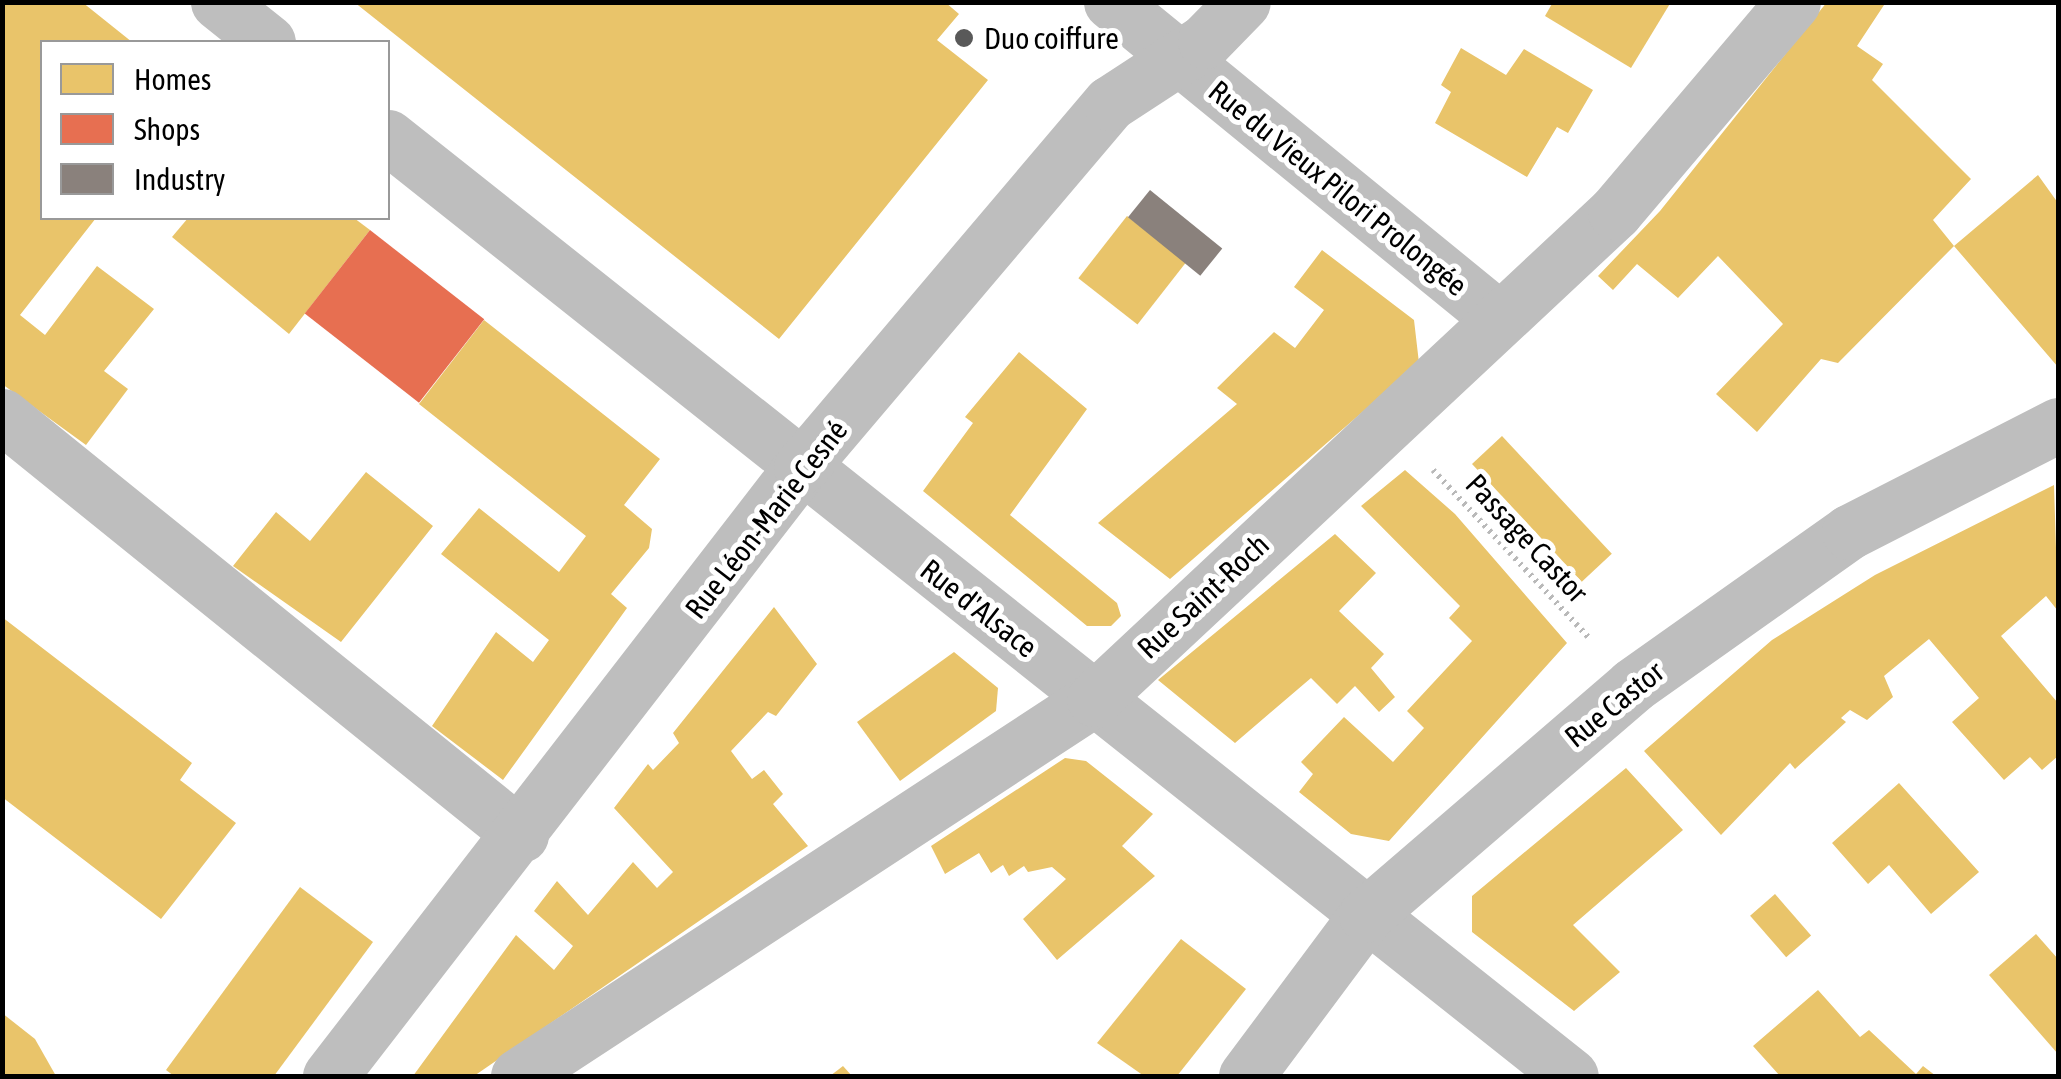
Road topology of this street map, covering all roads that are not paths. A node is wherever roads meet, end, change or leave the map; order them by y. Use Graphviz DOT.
graph roads {
  1 [pos="218,2"];
  2 [pos="1110,2"];
  3 [pos="1244,2"];
  4 [pos="1793,2"];
  5 [pos="266,40"];
  6 [pos="1192,49"];
  7 [pos="390,140"];
  8 [pos="1498,318"];
  9 [pos="2,416"];
  10 [pos="2058,425"];
  11 [pos="802,467"];
  12 [pos="1094,699"];
  13 [pos="521,835"];
  14 [pos="1366,915"];
  15 [pos="330,1076"];
  16 [pos="518,1076"];
  17 [pos="1246,1076"];
  18 [pos="1571,1076"];
  1 -- 5 [label="street"];
  2 -- 6 [label="street, Rue du Vieux Pilori Prolongée"];
  3 -- 6 [label="street, Rue Léon-Marie Cesné"];
  4 -- 8 [label="street, Rue Saint-Roch"];
  6 -- 8 [label="street, Rue du Vieux Pilori Prolongée"];
  6 -- 11 [label="street, Rue Léon-Marie Cesné"];
  7 -- 11 [label="street, Rue d'Alsace"];
  8 -- 12 [label="street, Rue Saint-Roch"];
  9 -- 13 [label="street"];
  10 -- 14 [label="street, Rue Castor"];
  11 -- 12 [label="street, Rue d'Alsace"];
  11 -- 13 [label="street, Rue Léon-Marie Cesné"];
  12 -- 14 [label="street, Rue d'Alsace"];
  12 -- 16 [label="street, Rue Saint-Roch"];
  13 -- 15 [label="street, Rue Léon-Marie Cesné"];
  14 -- 17 [label="street, Rue Castor"];
  14 -- 18 [label="street, Rue d'Alsace"];
}
